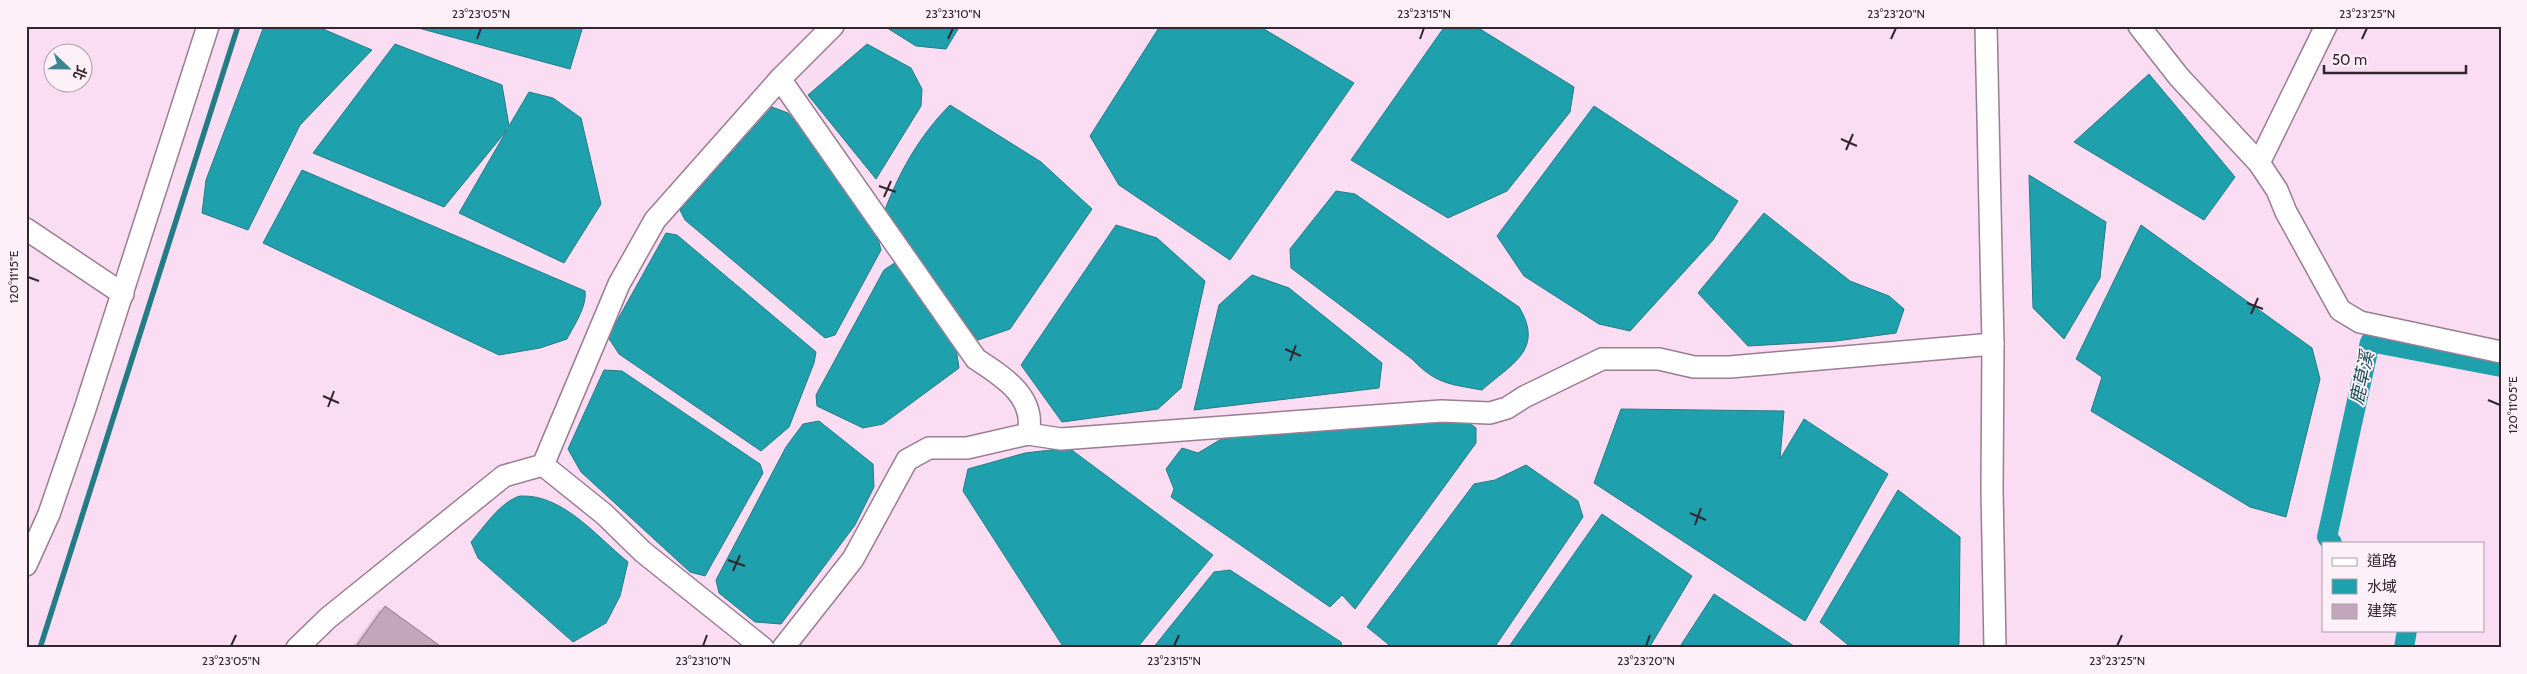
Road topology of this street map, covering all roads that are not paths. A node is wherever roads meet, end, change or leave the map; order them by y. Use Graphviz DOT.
graph roads {
  1 [pos="208,26"];
  2 [pos="833,26"];
  3 [pos="1986,26"];
  4 [pos="2139,26"];
  5 [pos="2326,26"];
  6 [pos="780,79"];
  7 [pos="2259,163"];
  8 [pos="26,229"];
  9 [pos="122,294"];
  10 [pos="1993,344"];
  11 [pos="2501,352"];
  12 [pos="1028,434"];
  13 [pos="543,465"];
  14 [pos="26,564"];
  15 [pos="297,648"];
  16 [pos="763,648"];
  17 [pos="783,648"];
  18 [pos="1995,648"];
  1 -- 9 [label="street"];
  2 -- 6 [label="street"];
  3 -- 10 [label="street"];
  4 -- 7 [label="street"];
  5 -- 7 [label="street"];
  6 -- 12 [label="street"];
  6 -- 13 [label="street"];
  7 -- 11 [label="street"];
  8 -- 9 [label="street"];
  9 -- 14 [label="street"];
  10 -- 12 [label="street"];
  10 -- 18 [label="street"];
  12 -- 17 [label="street"];
  13 -- 15 [label="street"];
  13 -- 16 [label="street"];
}
